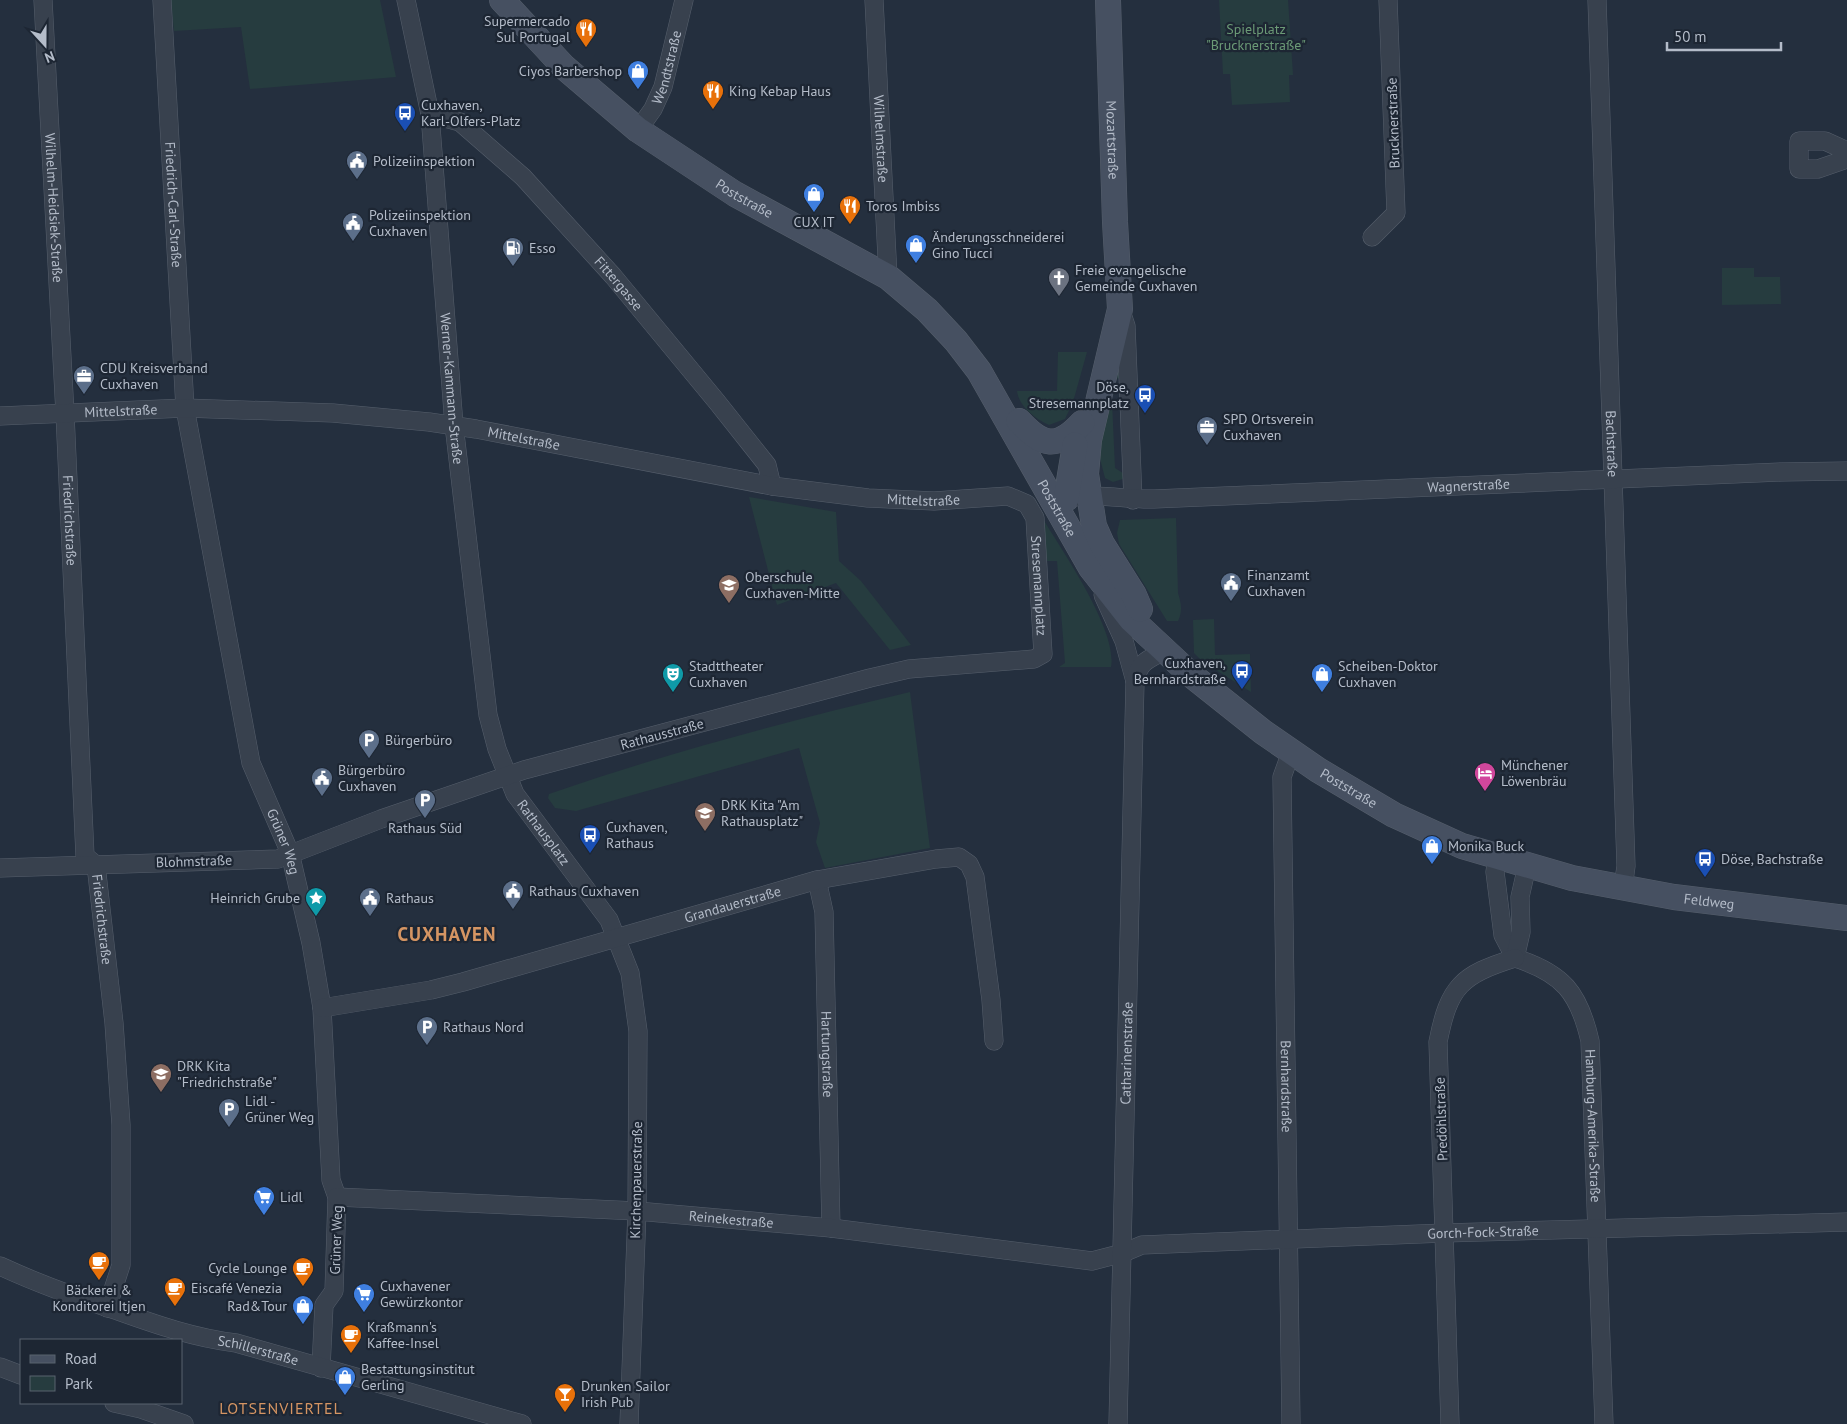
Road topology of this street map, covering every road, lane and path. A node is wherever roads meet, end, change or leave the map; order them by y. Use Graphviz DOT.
graph roads {
  1 [pos="43,0"];
  2 [pos="162,0"];
  3 [pos="406,0"];
  4 [pos="502,0"];
  5 [pos="684,0"];
  6 [pos="874,0"];
  7 [pos="1108,0"];
  8 [pos="1388,0"];
  9 [pos="1597,0"];
  10 [pos="430,114"];
  11 [pos="638,130"];
  12 [pos="1847,151"];
  13 [pos="1847,160"];
  14 [pos="1372,237"];
  15 [pos="888,277"];
  16 [pos="1118,280"];
  17 [pos="1120,309"];
  18 [pos="989,388"];
  19 [pos="186,408"];
  20 [pos="65,414"];
  21 [pos="0,416"];
  22 [pos="1019,421"];
  23 [pos="1082,423"];
  24 [pos="454,425"];
  25 [pos="1847,471"];
  26 [pos="1612,480"];
  27 [pos="772,486"];
  28 [pos="1133,500"];
  29 [pos="1075,503"];
  30 [pos="1035,518"];
  31 [pos="1091,568"];
  32 [pos="1159,647"];
  33 [pos="1042,654"];
  34 [pos="1135,681"];
  35 [pos="1291,752"];
  36 [pos="507,776"];
  37 [pos="290,853"];
  38 [pos="1497,857"];
  39 [pos="96,865"];
  40 [pos="1527,866"];
  41 [pos="0,868"];
  42 [pos="1572,878"];
  43 [pos="817,880"];
  44 [pos="1623,888"];
  45 [pos="1847,918"];
  46 [pos="617,938"];
  47 [pos="1515,958"];
  48 [pos="322,1008"];
  49 [pos="994,1041"];
  50 [pos="337,1197"];
  51 [pos="636,1211"];
  52 [pos="1847,1222"];
  53 [pos="832,1228"];
  54 [pos="1598,1230"];
  55 [pos="1444,1233"];
  56 [pos="1289,1240"];
  57 [pos="1123,1254"];
  58 [pos="0,1266"];
  59 [pos="107,1308"];
  60 [pos="0,1367"];
  61 [pos="321,1368"];
  62 [pos="20,1375"];
  63 [pos="118,1404"];
  64 [pos="184,1424"];
  65 [pos="522,1424"];
  66 [pos="629,1424"];
  67 [pos="1118,1424"];
  68 [pos="1292,1424"];
  69 [pos="1450,1424"];
  70 [pos="1604,1424"];
  1 -- 20 [label="street, Wilhelm-Heidsiek-Straße"];
  2 -- 19 [label="street, Friedrich-Carl-Straße"];
  3 -- 10 [label="street, Werner-Kammann-Straße"];
  4 -- 11 [label="street, Poststraße"];
  5 -- 11 [label="street, Wendtstraße"];
  6 -- 15 [label="street, Wilhelmstraße"];
  7 -- 16 [label="street, Mozartstraße"];
  8 -- 14 [label="street, Brucknerstraße"];
  9 -- 26 [label="street, Bachstraße"];
  10 -- 24 [label="street, Werner-Kammann-Straße"];
  10 -- 27 [label="street, Fittergasse"];
  11 -- 15 [label="street, Poststraße"];
  12 -- 13 [label="street"];
  15 -- 18 [label="street, Poststraße"];
  16 -- 17 [label="street, Mozartstraße"];
  16 -- 23 [label="street, Mozartstraße"];
  17 -- 28 [label="street, Mozartstraße"];
  17 -- 29 [label="street, Mozartstraße"];
  18 -- 22 [label="street, Poststraße"];
  18 -- 29 [label="street, Poststraße"];
  19 -- 20 [label="street, Mittelstraße"];
  19 -- 24 [label="street, Mittelstraße"];
  19 -- 37 [label="street, Grüner Weg"];
  20 -- 21 [label="street, Mittelstraße"];
  20 -- 39 [label="street, Friedrichstraße"];
  22 -- 23 [label="street"];
  22 -- 29 [label="street, Poststraße"];
  23 -- 29 [label="street, Mozartstraße"];
  24 -- 27 [label="street, Mittelstraße"];
  24 -- 36 [label="street, Werner-Kammann-Straße"];
  25 -- 26 [label="street, Wagnerstraße"];
  26 -- 28 [label="street, Wagnerstraße"];
  26 -- 44 [label="street, Bachstraße"];
  27 -- 30 [label="street, Mittelstraße"];
  28 -- 29 [label="street, Wagnerstraße"];
  29 -- 31 [label="street, Poststraße"];
  29 -- 32 [label="street, Poststraße"];
  30 -- 33 [label="street, Stresemannplatz"];
  31 -- 32 [label="street, Poststraße"];
  31 -- 34 [label="street, Catharinenstraße"];
  32 -- 34 [label="street, Catharinenstraße"];
  32 -- 35 [label="street, Poststraße"];
  33 -- 36 [label="street, Rathausstraße"];
  34 -- 57 [label="street, Catharinenstraße"];
  35 -- 38 [label="street, Poststraße"];
  35 -- 56 [label="street, Bernhardstraße"];
  36 -- 37 [label="street, Rathausstraße"];
  36 -- 46 [label="street, Rathausplatz"];
  37 -- 39 [label="street, Blohmstraße"];
  37 -- 48 [label="street, Grüner Weg"];
  38 -- 40 [label="street, Poststraße"];
  38 -- 47 [label="street"];
  39 -- 41 [label="street, Blohmstraße"];
  39 -- 59 [label="street, Friedrichstraße"];
  40 -- 42 [label="street, Poststraße"];
  40 -- 47 [label="street"];
  42 -- 44 [label="street, Feldweg"];
  43 -- 46 [label="street, Grandauerstraße"];
  43 -- 49 [label="street, Grandauerstraße"];
  43 -- 53 [label="street, Hartungstraße"];
  44 -- 45 [label="street, Feldweg"];
  46 -- 48 [label="street, Grandauerstraße"];
  46 -- 51 [label="street, Kirchenpauerstraße"];
  47 -- 54 [label="street, Hamburg-Amerika-Straße"];
  47 -- 55 [label="street, Predöhlstraße"];
  48 -- 50 [label="street, Grüner Weg"];
  50 -- 51 [label="street, Reinekestraße"];
  50 -- 61 [label="street, Grüner Weg"];
  51 -- 53 [label="street, Reinekestraße"];
  51 -- 66 [label="street, Kirchenpauerstraße"];
  52 -- 54 [label="street, Gorch-Fock-Straße"];
  53 -- 57 [label="street, Reinekestraße"];
  54 -- 55 [label="street, Gorch-Fock-Straße"];
  54 -- 70 [label="street, Hamburg-Amerika-Straße"];
  55 -- 56 [label="street, Gorch-Fock-Straße"];
  55 -- 69 [label="street, Predöhlstraße"];
  56 -- 57 [label="street, Gorch-Fock-Straße"];
  56 -- 68 [label="street, Bernhardstraße"];
  57 -- 67 [label="street, Catharinenstraße"];
  58 -- 59 [label="street, Schillerstraße"];
  59 -- 61 [label="street, Schillerstraße"];
  60 -- 62 [label="street"];
  61 -- 65 [label="street, Schillerstraße"];
  63 -- 64 [label="street"];
}
